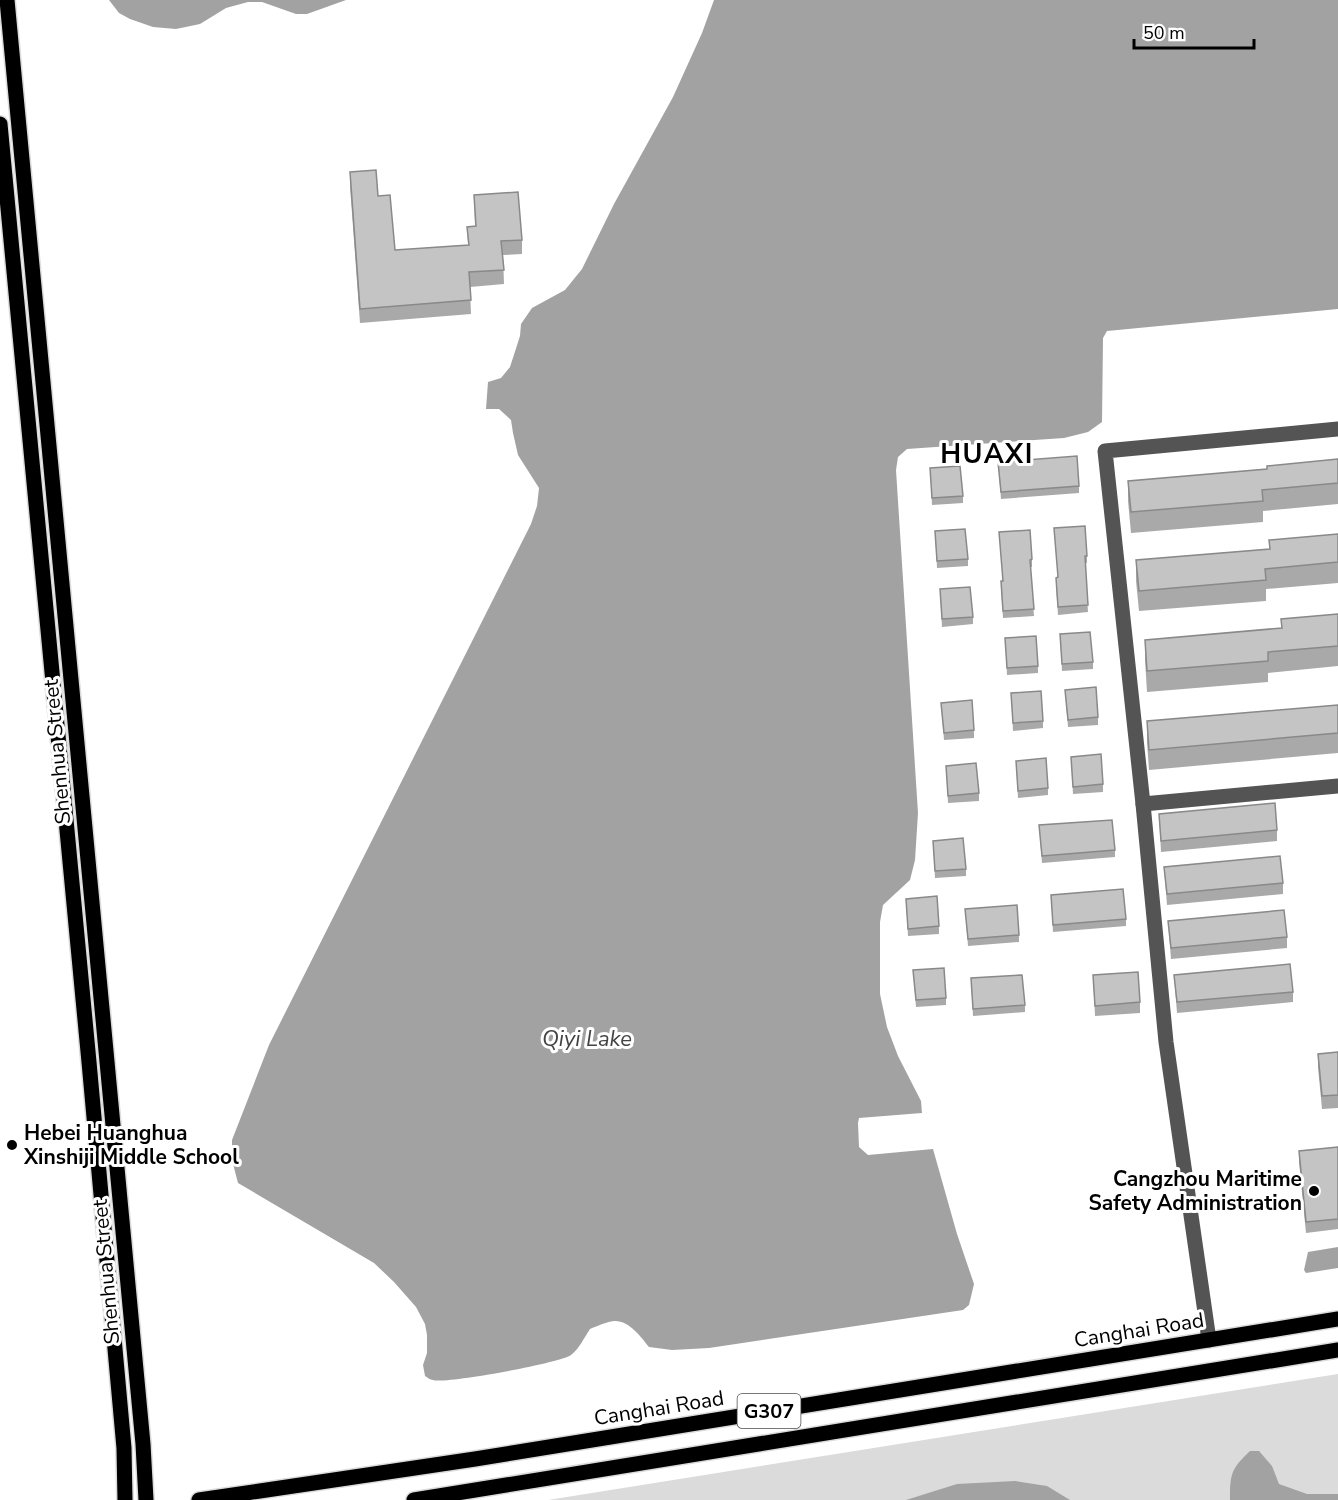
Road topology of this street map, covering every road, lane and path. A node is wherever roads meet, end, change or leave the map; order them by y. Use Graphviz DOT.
graph roads {
  1 [pos="7,0"];
  2 [pos="0,124"];
  3 [pos="24,181"];
  4 [pos="3,183"];
  5 [pos="1338,429"];
  6 [pos="1338,786"];
  7 [pos="1143,804"];
  8 [pos="1338,1319"];
  9 [pos="1209,1340"];
  10 [pos="1338,1350"];
  11 [pos="125,1500"];
  12 [pos="146,1500"];
  13 [pos="199,1500"];
  14 [pos="414,1500"];
  1 -- 3 [label="main road, Shenhua Street"];
  2 -- 4 [label="main road, Shenhua Street"];
  3 -- 4 [label="street"];
  3 -- 12 [label="main road, Shenhua Street"];
  4 -- 11 [label="main road, Shenhua Street"];
  5 -- 7 [label="street"];
  6 -- 7 [label="street"];
  7 -- 9 [label="street"];
  8 -- 9 [label="main road, Canghai Road / G307"];
  9 -- 13 [label="main road, Canghai Road / G307"];
  10 -- 14 [label="main road, G307"];
}
